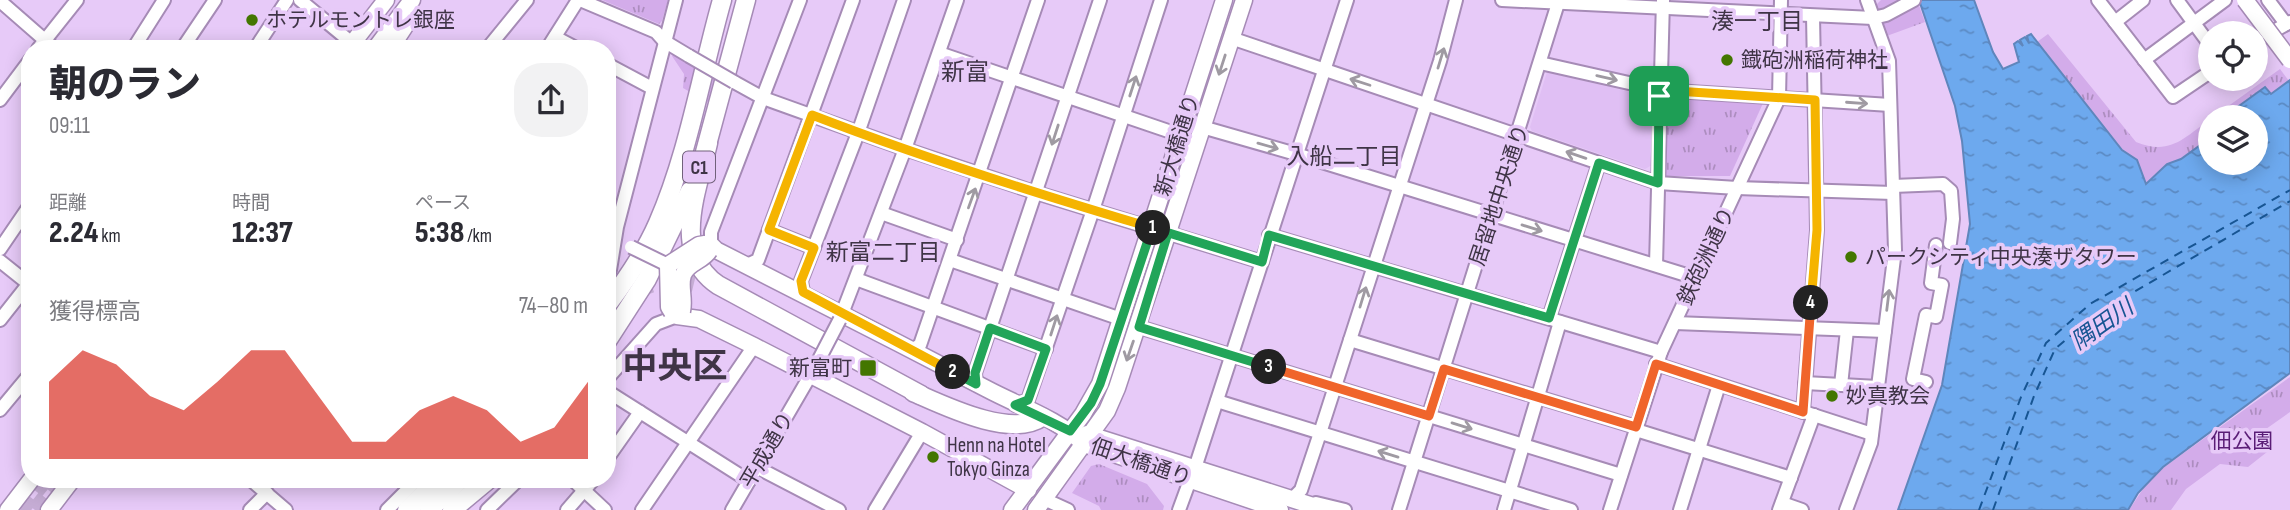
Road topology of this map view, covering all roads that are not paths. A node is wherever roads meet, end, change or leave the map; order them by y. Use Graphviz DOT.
graph roads {
  1 [pos="77,0"];
  2 [pos="164,0"];
  3 [pos="215,0"];
  4 [pos="288,0"];
  5 [pos="300,0"];
  6 [pos="386,0"];
  7 [pos="398,0"];
  8 [pos="412,0"];
  9 [pos="421,0"];
  10 [pos="527,0"];
  11 [pos="579,0"];
  12 [pos="676,0"];
  13 [pos="746,0"];
  14 [pos="800,0"];
  15 [pos="853,0"];
  16 [pos="904,0"];
  17 [pos="957,0"];
  18 [pos="1038,0"];
  19 [pos="1100,0"];
  20 [pos="1161,0"];
  21 [pos="1224,0"];
  22 [pos="1244,0"];
  23 [pos="1347,0"];
  24 [pos="1456,0"];
  25 [pos="1502,0"];
  26 [pos="1781,0"];
  27 [pos="1867,0"];
  28 [pos="1914,0"];
  29 [pos="2098,0"];
  30 [pos="2143,0"];
  31 [pos="2177,0"];
  32 [pos="2225,0"];
  33 [pos="2245,0"];
  34 [pos="2254,0"];
  35 [pos="2268,0"];
  36 [pos="0,1"];
  37 [pos="721,1"];
  38 [pos="1559,2"];
  39 [pos="1663,4"];
  40 [pos="1781,14"];
  41 [pos="1813,16"];
  42 [pos="1873,18"];
  43 [pos="2115,22"];
  44 [pos="2288,23"];
  45 [pos="2194,24"];
  46 [pos="2198,29"];
  47 [pos="2268,34"];
  48 [pos="555,37"];
  49 [pos="1231,38"];
  50 [pos="40,40"];
  51 [pos="50,40"];
  52 [pos="139,40"];
  53 [pos="188,40"];
  54 [pos="261,40"];
  55 [pos="346,40"];
  56 [pos="359,40"];
  57 [pos="361,40"];
  58 [pos="382,40"];
  59 [pos="396,40"];
  60 [pos="494,40"];
  61 [pos="553,40"];
  62 [pos="561,40"];
  63 [pos="664,41"];
  64 [pos="2290,46"];
  65 [pos="939,54"];
  66 [pos="2144,60"];
  67 [pos="2290,60"];
  68 [pos="1540,63"];
  69 [pos="616,69"];
  70 [pos="1323,70"];
  71 [pos="21,72"];
  72 [pos="1012,78"];
  73 [pos="2198,80"];
  74 [pos="652,88"];
  75 [pos="1660,90"];
  76 [pos="1068,96"];
  77 [pos="763,98"];
  78 [pos="1779,98"];
  79 [pos="0,100"];
  80 [pos="1815,100"];
  81 [pos="1425,104"];
  82 [pos="1890,105"];
  83 [pos="812,115"];
  84 [pos="1123,117"];
  85 [pos="1202,127"];
  86 [pos="858,133"];
  87 [pos="1180,135"];
  88 [pos="1518,135"];
  89 [pos="708,143"];
  90 [pos="905,149"];
  91 [pos="1296,154"];
  92 [pos="1599,163"];
  93 [pos="980,174"];
  94 [pos="1658,183"];
  95 [pos="1399,187"];
  96 [pos="1737,188"];
  97 [pos="1893,189"];
  98 [pos="1818,190"];
  99 [pos="1037,193"];
  100 [pos="1093,210"];
  101 [pos="881,213"];
  102 [pos="670,216"];
  103 [pos="1493,216"];
  104 [pos="21,218"];
  105 [pos="1152,228"];
  106 [pos="616,229"];
  107 [pos="769,230"];
  108 [pos="1168,233"];
  109 [pos="1269,235"];
  110 [pos="957,240"];
  111 [pos="616,241"];
  112 [pos="1574,241"];
  113 [pos="1950,243"];
  114 [pos="1936,245"];
  115 [pos="708,246"];
  116 [pos="814,248"];
  117 [pos="0,249"];
  118 [pos="634,255"];
  119 [pos="950,260"];
  120 [pos="0,261"];
  121 [pos="1262,262"];
  122 [pos="668,265"];
  123 [pos="747,265"];
  124 [pos="1373,265"];
  125 [pos="1656,265"];
  126 [pos="688,276"];
  127 [pos="21,278"];
  128 [pos="1696,278"];
  129 [pos="856,279"];
  130 [pos="1006,280"];
  131 [pos="803,292"];
  132 [pos="21,294"];
  133 [pos="616,294"];
  134 [pos="1468,294"];
  135 [pos="1063,299"];
  136 [pos="934,307"];
  137 [pos="677,313"];
  138 [pos="841,316"];
  139 [pos="616,319"];
  140 [pos="1121,319"];
  141 [pos="0,320"];
  142 [pos="1555,320"];
  143 [pos="1675,323"];
  144 [pos="1139,327"];
  145 [pos="990,328"];
  146 [pos="1809,329"];
  147 [pos="1847,330"];
  148 [pos="1885,331"];
  149 [pos="1350,340"];
  150 [pos="754,346"];
  151 [pos="1046,349"];
  152 [pos="911,350"];
  153 [pos="1232,355"];
  154 [pos="1658,358"];
  155 [pos="616,369"];
  156 [pos="1444,369"];
  157 [pos="812,372"];
  158 [pos="1926,382"];
  159 [pos="1805,383"];
  160 [pos="976,384"];
  161 [pos="21,385"];
  162 [pos="1719,385"];
  163 [pos="1841,385"];
  164 [pos="1335,387"];
  165 [pos="1878,387"];
  166 [pos="921,395"];
  167 [pos="616,397"];
  168 [pos="1538,397"];
  169 [pos="1217,401"];
  170 [pos="1015,405"];
  171 [pos="0,410"];
  172 [pos="640,412"];
  173 [pos="1808,414"];
  174 [pos="1429,416"];
  175 [pos="1042,417"];
  176 [pos="1636,429"];
  177 [pos="1070,431"];
  178 [pos="922,432"];
  179 [pos="1320,433"];
  180 [pos="1872,433"];
  181 [pos="1087,440"];
  182 [pos="688,443"];
  183 [pos="1524,445"];
  184 [pos="616,446"];
  185 [pos="1699,450"];
  186 [pos="1414,462"];
  187 [pos="758,468"];
  188 [pos="1193,474"];
  189 [pos="1621,475"];
  190 [pos="1791,478"];
  191 [pos="750,481"];
  192 [pos="25,488"];
  193 [pos="66,488"];
  194 [pos="260,488"];
  195 [pos="264,488"];
  196 [pos="409,488"];
  197 [pos="430,488"];
  198 [pos="452,488"];
  199 [pos="470,488"];
  200 [pos="478,488"];
  201 [pos="486,488"];
  202 [pos="509,488"];
  203 [pos="582,488"];
  204 [pos="587,488"];
  205 [pos="1028,490"];
  206 [pos="585,491"];
  207 [pos="1510,491"];
  208 [pos="1286,504"];
  209 [pos="1040,505"];
  210 [pos="1781,506"];
  211 [pos="8,510"];
  212 [pos="49,510"];
  213 [pos="250,510"];
  214 [pos="286,510"];
  215 [pos="387,510"];
  216 [pos="407,510"];
  217 [pos="429,510"];
  218 [pos="449,510"];
  219 [pos="464,510"];
  220 [pos="487,510"];
  221 [pos="567,510"];
  222 [pos="605,510"];
  223 [pos="642,510"];
  224 [pos="732,510"];
  225 [pos="839,510"];
  226 [pos="875,510"];
  227 [pos="1012,510"];
  228 [pos="1068,510"];
  229 [pos="1179,510"];
  230 [pos="1326,510"];
  231 [pos="1345,510"];
  232 [pos="1399,510"];
  233 [pos="1504,510"];
  234 [pos="1571,510"];
  235 [pos="1610,510"];
  236 [pos="1680,510"];
  237 [pos="1801,510"];
  238 [pos="1846,510"];
  1 -- 51 [label="street"];
  2 -- 52 [label="street"];
  3 -- 53 [label="street"];
  4 -- 54 [label="street"];
  5 -- 55 [label="street"];
  6 -- 56 [label="main road"];
  7 -- 57 [label="main road"];
  8 -- 58 [label="main road"];
  9 -- 59 [label="main road"];
  10 -- 60 [label="street"];
  11 -- 48 [label="street"];
  11 -- 63 [label="street"];
  12 -- 63 [label="street"];
  13 -- 89 [label="highway, C1"];
  14 -- 77 [label="street"];
  15 -- 83 [label="street"];
  16 -- 86 [label="street"];
  17 -- 65 [label="street, 平成通り"];
  18 -- 72 [label="street"];
  19 -- 76 [label="street"];
  84 -- 20 [label="street, one-way"];
  21 -- 87 [label="main road, 新大橋通り"];
  22 -- 49 [label="main road, 新大橋通り"];
  23 -- 70 [label="street"];
  81 -- 24 [label="street, one-way"];
  25 -- 38 [label="street"];
  26 -- 40 [label="street, 鉄砲洲通り"];
  27 -- 42 [label="street"];
  28 -- 42 [label="street"];
  29 -- 43 [label="street"];
  30 -- 43 [label="street"];
  31 -- 45 [label="street"];
  32 -- 45 [label="street"];
  33 -- 67 [label="main road, bridge"];
  34 -- 64 [label="main road"];
  35 -- 44 [label="street"];
  36 -- 50 [label="street"];
  37 -- 102 [label="highway, C1"];
  37 -- 102 [label="highway"];
  38 -- 39 [label="street"];
  38 -- 68 [label="street, 居留地中央通り"];
  39 -- 40 [label="street"];
  39 -- 75 [label="street"];
  40 -- 41 [label="street"];
  40 -- 78 [label="street, 鉄砲洲通り"];
  41 -- 42 [label="street"];
  41 -- 80 [label="street"];
  42 -- 82 [label="street"];
  43 -- 66 [label="street"];
  44 -- 47 [label="street"];
  45 -- 46 [label="street"];
  45 -- 66 [label="street"];
  48 -- 61 [label="street"];
  48 -- 62 [label="street"];
  49 -- 70 [label="street"];
  49 -- 85 [label="main road, 新大橋通り, one-way"];
  63 -- 74 [label="street"];
  63 -- 77 [label="street, bridge"];
  65 -- 72 [label="street"];
  65 -- 90 [label="street, 平成通り"];
  66 -- 73 [label="street"];
  68 -- 75 [label="street, one-way"];
  68 -- 88 [label="street, 居留地中央通り"];
  69 -- 74 [label="street"];
  81 -- 70 [label="street, one-way"];
  70 -- 91 [label="street"];
  71 -- 79 [label="street"];
  72 -- 76 [label="street"];
  72 -- 93 [label="street"];
  74 -- 106 [label="street"];
  75 -- 78 [label="street"];
  75 -- 94 [label="street"];
  76 -- 84 [label="street"];
  76 -- 99 [label="street, one-way"];
  77 -- 83 [label="street"];
  77 -- 115 [label="street"];
  78 -- 80 [label="street"];
  78 -- 96 [label="street, 鉄砲洲通り"];
  80 -- 82 [label="street, one-way"];
  80 -- 98 [label="street"];
  81 -- 88 [label="street"];
  81 -- 95 [label="street"];
  82 -- 97 [label="street"];
  83 -- 86 [label="street"];
  83 -- 107 [label="street"];
  84 -- 87 [label="street"];
  84 -- 100 [label="street"];
  85 -- 91 [label="street, one-way"];
  85 -- 108 [label="main road, 新大橋通り"];
  86 -- 90 [label="street"];
  86 -- 116 [label="street"];
  87 -- 105 [label="main road, 新大橋通り"];
  92 -- 88 [label="street, one-way"];
  88 -- 103 [label="street, 居留地中央通り"];
  89 -- 102 [label="highway, C1"];
  89 -- 166 [label="highway"];
  90 -- 93 [label="street"];
  90 -- 101 [label="street, 平成通り"];
  91 -- 95 [label="street"];
  91 -- 109 [label="street"];
  92 -- 94 [label="street"];
  92 -- 112 [label="street"];
  93 -- 99 [label="street"];
  110 -- 93 [label="street, one-way"];
  94 -- 96 [label="street"];
  94 -- 125 [label="street"];
  95 -- 103 [label="street"];
  95 -- 124 [label="street"];
  96 -- 98 [label="street"];
  96 -- 128 [label="street, 鉄砲洲通り"];
  97 -- 98 [label="street"];
  97 -- 113 [label="street"];
  148 -- 97 [label="street, one-way"];
  98 -- 146 [label="street"];
  99 -- 100 [label="street"];
  99 -- 130 [label="street"];
  100 -- 105 [label="street"];
  100 -- 135 [label="street"];
  101 -- 110 [label="street"];
  101 -- 129 [label="street, 平成通り"];
  102 -- 118 [label="highway, C1"];
  102 -- 139 [label="highway, C1"];
  103 -- 112 [label="street, one-way"];
  103 -- 134 [label="street, 居留地中央通り"];
  104 -- 117 [label="street"];
  105 -- 108 [label="street"];
  105 -- 140 [label="main road, 新大橋通り"];
  107 -- 116 [label="street"];
  107 -- 123 [label="street"];
  108 -- 121 [label="street"];
  108 -- 144 [label="main road, 新大橋通り"];
  109 -- 121 [label="street"];
  109 -- 124 [label="street"];
  110 -- 119 [label="street"];
  111 -- 118 [label="street"];
  112 -- 125 [label="street"];
  112 -- 142 [label="street"];
  114 -- 158 [label="street"];
  115 -- 122 [label="main road, bridge"];
  115 -- 123 [label="main road, 佃大橋通り"];
  115 -- 126 [label="main road, bridge"];
  116 -- 131 [label="street"];
  118 -- 122 [label="street, bridge"];
  118 -- 133 [label="highway, C1"];
  119 -- 130 [label="street"];
  119 -- 136 [label="street"];
  120 -- 127 [label="street"];
  121 -- 153 [label="street"];
  122 -- 126 [label="main road, bridge"];
  122 -- 137 [label="main road, bridge"];
  123 -- 131 [label="main road, 佃大橋通り"];
  124 -- 134 [label="street"];
  149 -- 124 [label="street, one-way"];
  125 -- 128 [label="street"];
  126 -- 137 [label="main road, bridge"];
  126 -- 166 [label="highway"];
  128 -- 143 [label="street, 鉄砲洲通り"];
  129 -- 136 [label="street"];
  129 -- 138 [label="street, 平成通り"];
  130 -- 135 [label="street"];
  130 -- 145 [label="street"];
  131 -- 138 [label="main road, 佃大橋通り"];
  132 -- 141 [label="street"];
  134 -- 142 [label="street"];
  134 -- 156 [label="street, 居留地中央通り"];
  135 -- 140 [label="street"];
  151 -- 135 [label="street, one-way"];
  136 -- 145 [label="street"];
  136 -- 152 [label="street"];
  137 -- 150 [label="main road"];
  137 -- 155 [label="street"];
  138 -- 152 [label="main road, 佃大橋通り"];
  138 -- 157 [label="street, 平成通り, bridge"];
  140 -- 177 [label="main road, 新大橋通り"];
  142 -- 154 [label="street"];
  142 -- 168 [label="street"];
  143 -- 146 [label="street"];
  143 -- 154 [label="street, 鉄砲洲通り"];
  144 -- 153 [label="street"];
  144 -- 181 [label="main road, 新大橋通り, one-way"];
  145 -- 151 [label="street"];
  145 -- 160 [label="street"];
  146 -- 147 [label="street"];
  146 -- 159 [label="street"];
  147 -- 148 [label="street"];
  147 -- 163 [label="street"];
  148 -- 165 [label="street"];
  149 -- 156 [label="street"];
  149 -- 164 [label="street"];
  150 -- 157 [label="main road"];
  150 -- 182 [label="street"];
  151 -- 170 [label="street"];
  152 -- 160 [label="main road, 佃大橋通り"];
  153 -- 164 [label="street"];
  153 -- 169 [label="street"];
  154 -- 162 [label="street"];
  154 -- 176 [label="street, 鉄砲洲通り"];
  156 -- 168 [label="street"];
  156 -- 174 [label="street, 居留地中央通り"];
  157 -- 178 [label="main road"];
  157 -- 187 [label="street, 平成通り"];
  159 -- 163 [label="street"];
  159 -- 173 [label="street"];
  160 -- 170 [label="main road, 佃大橋通り"];
  161 -- 171 [label="street"];
  162 -- 173 [label="street"];
  162 -- 185 [label="street"];
  163 -- 165 [label="street"];
  164 -- 174 [label="street"];
  164 -- 179 [label="street"];
  165 -- 180 [label="street"];
  166 -- 175 [label="highway"];
  167 -- 172 [label="street"];
  168 -- 176 [label="street"];
  168 -- 183 [label="street"];
  169 -- 179 [label="street"];
  169 -- 188 [label="street"];
  170 -- 175 [label="main road, 佃大橋通り"];
  172 -- 182 [label="street"];
  172 -- 184 [label="street"];
  173 -- 180 [label="street"];
  173 -- 190 [label="street"];
  174 -- 183 [label="street, one-way"];
  174 -- 186 [label="street, 居留地中央通り"];
  175 -- 177 [label="main road, 佃大橋通り"];
  176 -- 185 [label="street"];
  176 -- 189 [label="street, 鉄砲洲通り"];
  177 -- 181 [label="main road, 佃大橋通り"];
  177 -- 205 [label="main road, 新大橋通り"];
  178 -- 205 [label="main road"];
  178 -- 226 [label="street"];
  186 -- 179 [label="street, one-way"];
  179 -- 208 [label="street"];
  180 -- 238 [label="street"];
  181 -- 188 [label="main road, 佃大橋通り"];
  181 -- 209 [label="main road, 新大橋通り"];
  182 -- 191 [label="street"];
  182 -- 223 [label="street"];
  183 -- 189 [label="street"];
  183 -- 207 [label="street"];
  185 -- 190 [label="street"];
  185 -- 236 [label="street"];
  186 -- 207 [label="street"];
  186 -- 232 [label="street, 居留地中央通り"];
  187 -- 191 [label="street, 平成通り"];
  187 -- 225 [label="street"];
  188 -- 208 [label="main road, 佃大橋通り"];
  188 -- 229 [label="street"];
  189 -- 235 [label="street, 鉄砲洲通り"];
  190 -- 210 [label="street"];
  191 -- 224 [label="street, 平成通り"];
  192 -- 211 [label="main road"];
  193 -- 212 [label="main road"];
  194 -- 213 [label="street"];
  195 -- 214 [label="street"];
  196 -- 215 [label="street"];
  197 -- 216 [label="highway"];
  198 -- 217 [label="highway"];
  199 -- 218 [label="highway"];
  200 -- 218 [label="highway"];
  201 -- 219 [label="highway"];
  202 -- 220 [label="street"];
  203 -- 206 [label="street"];
  204 -- 206 [label="street"];
  205 -- 227 [label="main road, 新大橋通り"];
  206 -- 221 [label="street"];
  206 -- 222 [label="street"];
  207 -- 233 [label="street"];
  207 -- 234 [label="street"];
  208 -- 230 [label="main road, 佃大橋通り"];
  208 -- 231 [label="street"];
  209 -- 228 [label="street"];
  210 -- 237 [label="street"];
}
